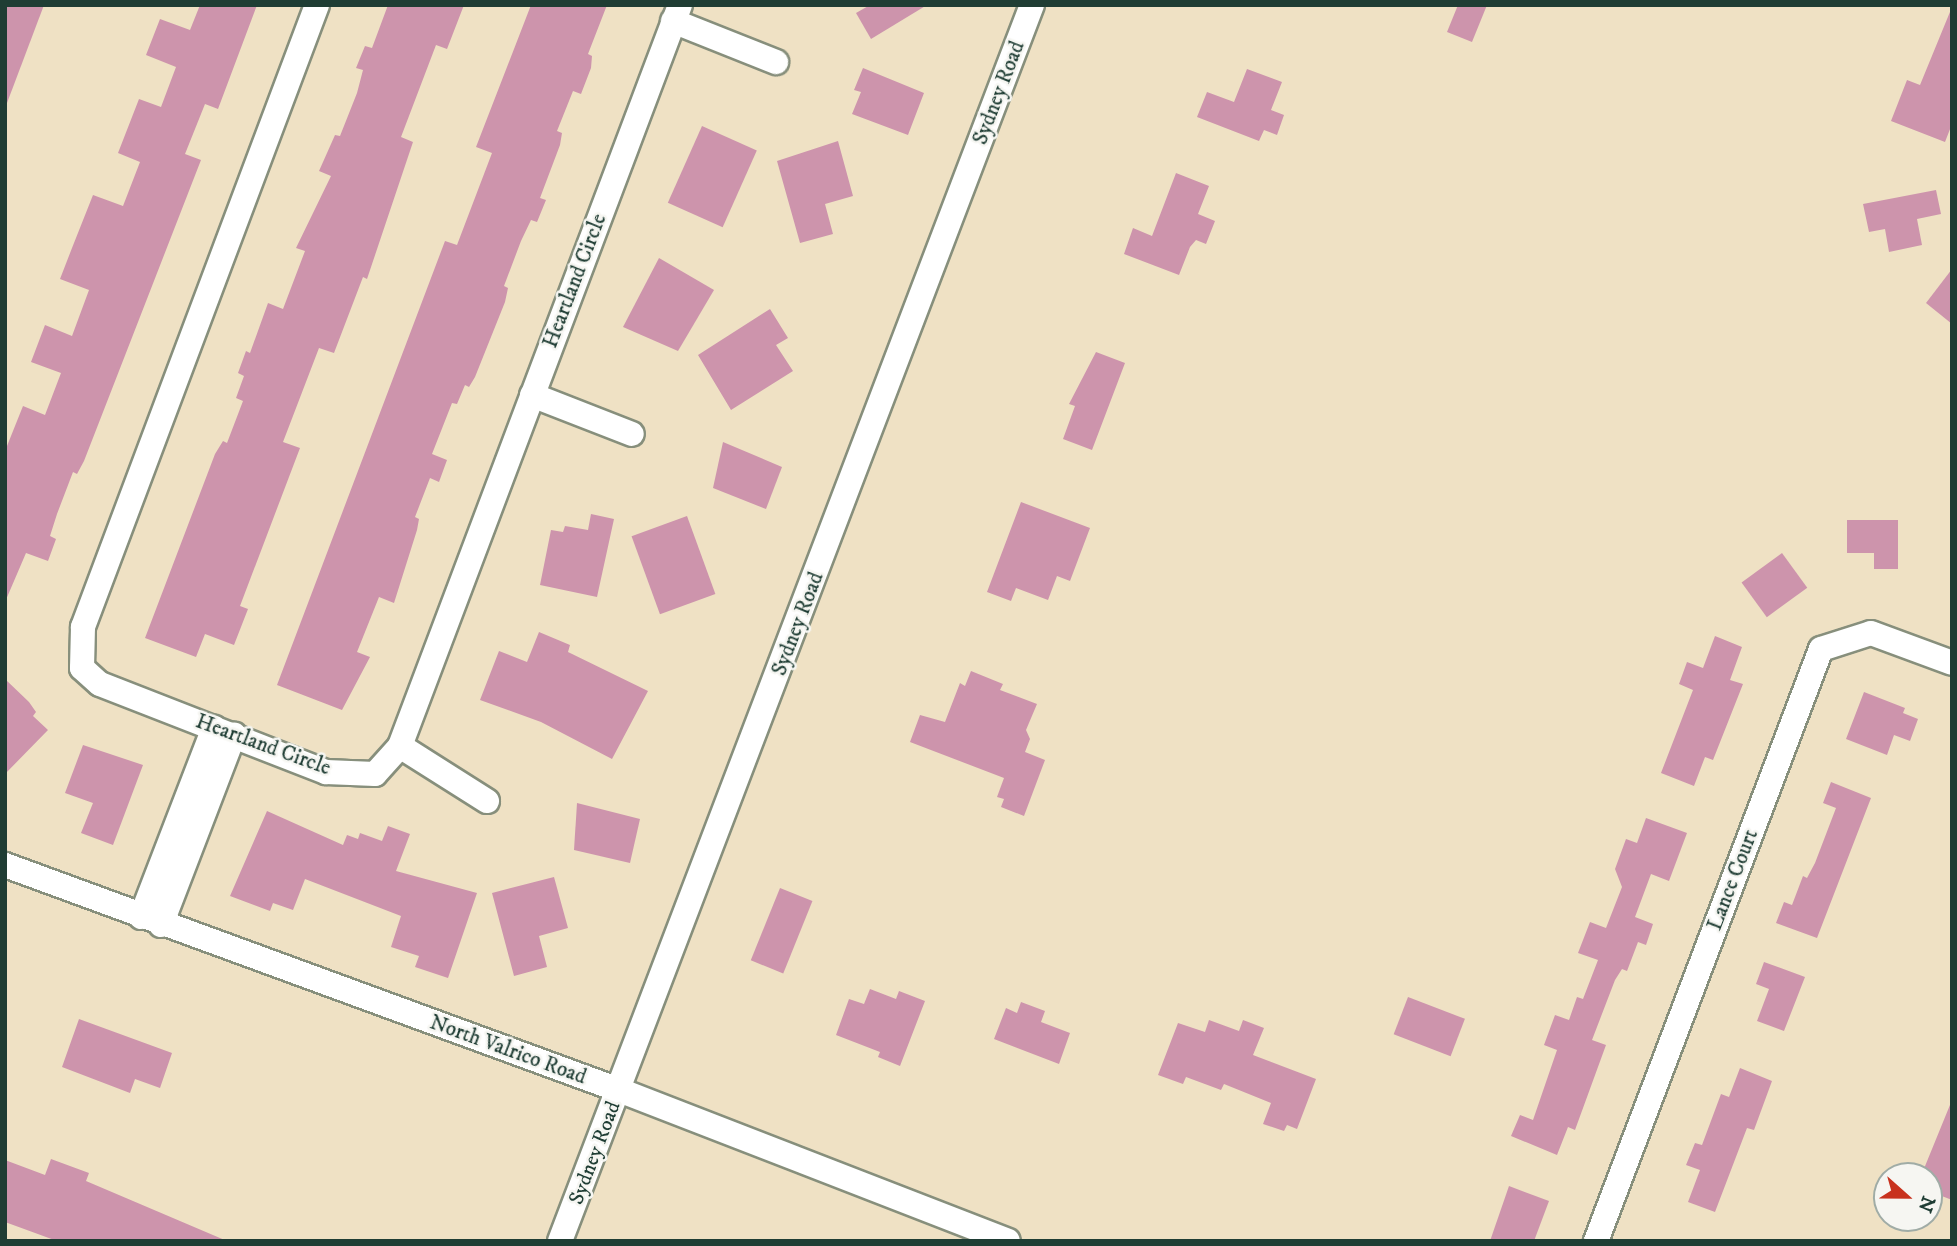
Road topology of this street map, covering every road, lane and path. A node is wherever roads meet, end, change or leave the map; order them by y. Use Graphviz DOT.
graph roads {
  1 [pos="317,5"];
  2 [pos="1032,5"];
  3 [pos="676,13"];
  4 [pos="776,62"];
  5 [pos="532,395"];
  6 [pos="632,435"];
  7 [pos="1952,663"];
  8 [pos="224,732"];
  9 [pos="400,747"];
  10 [pos="487,801"];
  11 [pos="5,866"];
  12 [pos="151,921"];
  13 [pos="619,1090"];
  14 [pos="561,1241"];
  15 [pos="1009,1241"];
  16 [pos="1596,1241"];
  1 -- 8 [label="street, Heartland Circle"];
  2 -- 13 [label="street, Sydney Road"];
  3 -- 4 [label="street"];
  3 -- 5 [label="street, Heartland Circle"];
  5 -- 6 [label="street"];
  5 -- 9 [label="street, Heartland Circle"];
  7 -- 16 [label="street, Lance Court"];
  8 -- 9 [label="street, Heartland Circle"];
  8 -- 12 [label="street"];
  9 -- 10 [label="street"];
  11 -- 12 [label="street, North Valrico Road"];
  12 -- 13 [label="street, North Valrico Road"];
  13 -- 14 [label="street, Sydney Road"];
  13 -- 15 [label="street, North Valrico Road"];
}
